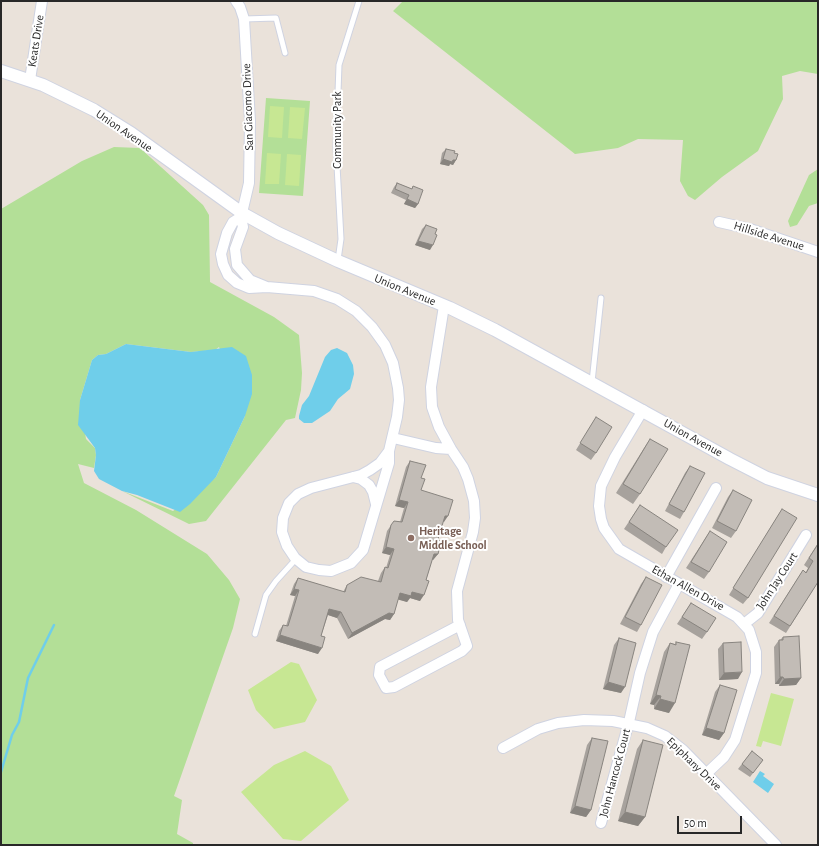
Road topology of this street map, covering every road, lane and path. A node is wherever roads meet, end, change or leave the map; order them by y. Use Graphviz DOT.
graph roads {
  1 [pos="42,1"];
  2 [pos="236,1"];
  3 [pos="359,1"];
  4 [pos="244,19"];
  5 [pos="285,53"];
  6 [pos="1,71"];
  7 [pos="30,80"];
  8 [pos="242,215"];
  9 [pos="719,222"];
  10 [pos="818,252"];
  11 [pos="338,261"];
  12 [pos="267,287"];
  13 [pos="601,298"];
  14 [pos="444,306"];
  15 [pos="592,382"];
  16 [pos="643,410"];
  17 [pos="393,438"];
  18 [pos="451,449"];
  19 [pos="389,451"];
  20 [pos="353,477"];
  21 [pos="716,488"];
  22 [pos="818,496"];
  23 [pos="376,504"];
  24 [pos="806,535"];
  25 [pos="296,559"];
  26 [pos="666,577"];
  27 [pos="678,584"];
  28 [pos="744,624"];
  29 [pos="460,625"];
  30 [pos="255,634"];
  31 [pos="629,722"];
  32 [pos="503,748"];
  33 [pos="706,774"];
  34 [pos="601,823"];
  35 [pos="776,845"];
  1 -- 7 [label="street, Keats Drive"];
  2 -- 4 [label="street, San Giacomo Drive"];
  3 -- 11 [label="lane, Community Park"];
  4 -- 5 [label="lane"];
  4 -- 8 [label="street, San Giacomo Drive"];
  6 -- 7 [label="street, Union Avenue"];
  7 -- 8 [label="street, Union Avenue"];
  8 -- 11 [label="street, Union Avenue"];
  8 -- 12 [label="street, San Giacomo Drive"];
  8 -- 12 [label="street"];
  9 -- 10 [label="street, Hillside Avenue"];
  11 -- 14 [label="street, Union Avenue"];
  12 -- 17 [label="street"];
  13 -- 15 [label="lane"];
  14 -- 15 [label="street, Union Avenue"];
  14 -- 18 [label="street"];
  15 -- 16 [label="street, Union Avenue"];
  16 -- 22 [label="street, Union Avenue"];
  16 -- 26 [label="street, Ethan Allen Drive"];
  17 -- 18 [label="street"];
  17 -- 19 [label="street"];
  18 -- 29 [label="street"];
  19 -- 20 [label="street"];
  19 -- 23 [label="street"];
  20 -- 23 [label="street"];
  20 -- 25 [label="street"];
  21 -- 26 [label="street"];
  23 -- 25 [label="street"];
  24 -- 28 [label="street, John Jay Court"];
  25 -- 30 [label="lane"];
  26 -- 27 [label="street, Ethan Allen Drive"];
  27 -- 28 [label="street, Ethan Allen Drive"];
  27 -- 31 [label="street, John Hancock Court"];
  28 -- 33 [label="street, Ethan Allen Drive"];
  29 -- 29 [label="street"];
  31 -- 32 [label="street, Epiphany Drive"];
  31 -- 33 [label="street, Epiphany Drive"];
  31 -- 34 [label="street, John Hancock Court"];
  33 -- 35 [label="street, Epiphany Drive"];
}
